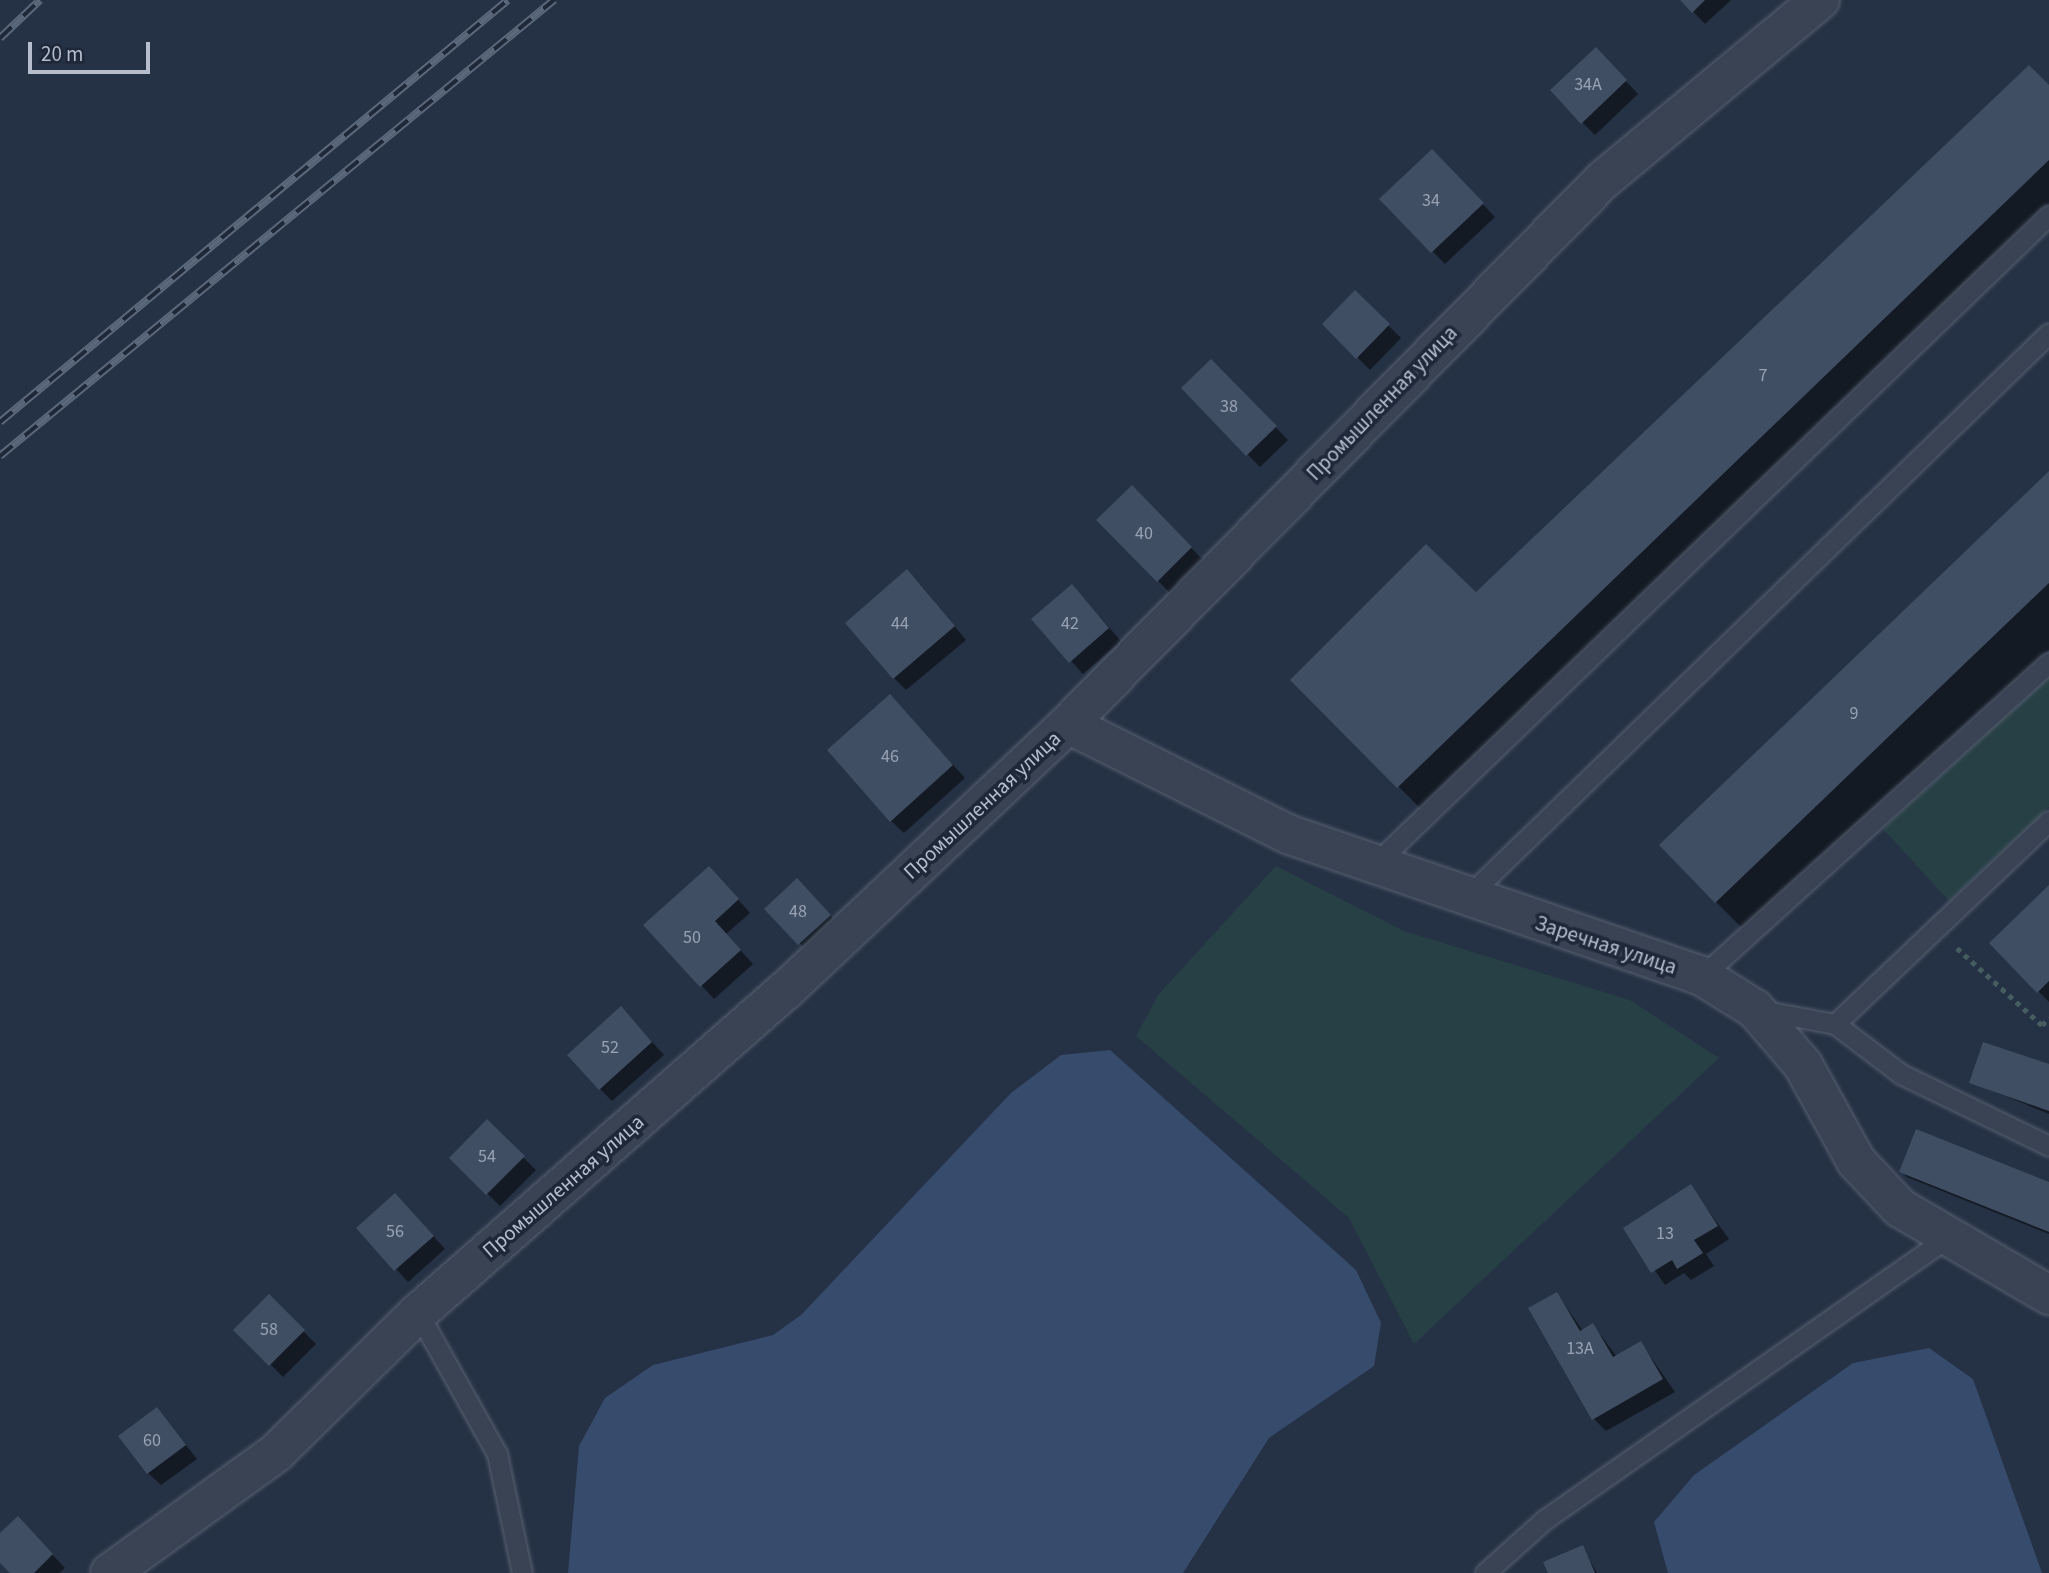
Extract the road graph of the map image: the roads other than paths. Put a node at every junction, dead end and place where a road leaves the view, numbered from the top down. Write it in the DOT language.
graph roads {
  1 [pos="1820,0"];
  2 [pos="2049,215"];
  3 [pos="2049,333"];
  4 [pos="2049,663"];
  5 [pos="1068,724"];
  6 [pos="2049,821"];
  7 [pos="1374,865"];
  8 [pos="1464,900"];
  9 [pos="1702,976"];
  10 [pos="1755,1009"];
  11 [pos="1835,1024"];
  12 [pos="2049,1146"];
  13 [pos="1948,1237"];
  14 [pos="2049,1296"];
  15 [pos="418,1313"];
  16 [pos="110,1573"];
  17 [pos="522,1573"];
  18 [pos="1485,1573"];
  1 -- 5 [label="street, Промышленная улица"];
  2 -- 7 [label="lane"];
  3 -- 8 [label="lane"];
  4 -- 9 [label="lane"];
  5 -- 7 [label="street, Заречная улица"];
  5 -- 15 [label="street, Промышленная улица"];
  6 -- 11 [label="lane"];
  7 -- 8 [label="street, Заречная улица"];
  8 -- 9 [label="street, Заречная улица"];
  9 -- 10 [label="street, Заречная улица"];
  10 -- 11 [label="lane"];
  10 -- 13 [label="street, Заречная улица"];
  11 -- 12 [label="lane"];
  13 -- 14 [label="street, Заречная улица"];
  13 -- 18 [label="lane"];
  15 -- 16 [label="street, Промышленная улица"];
  15 -- 17 [label="lane"];
}
